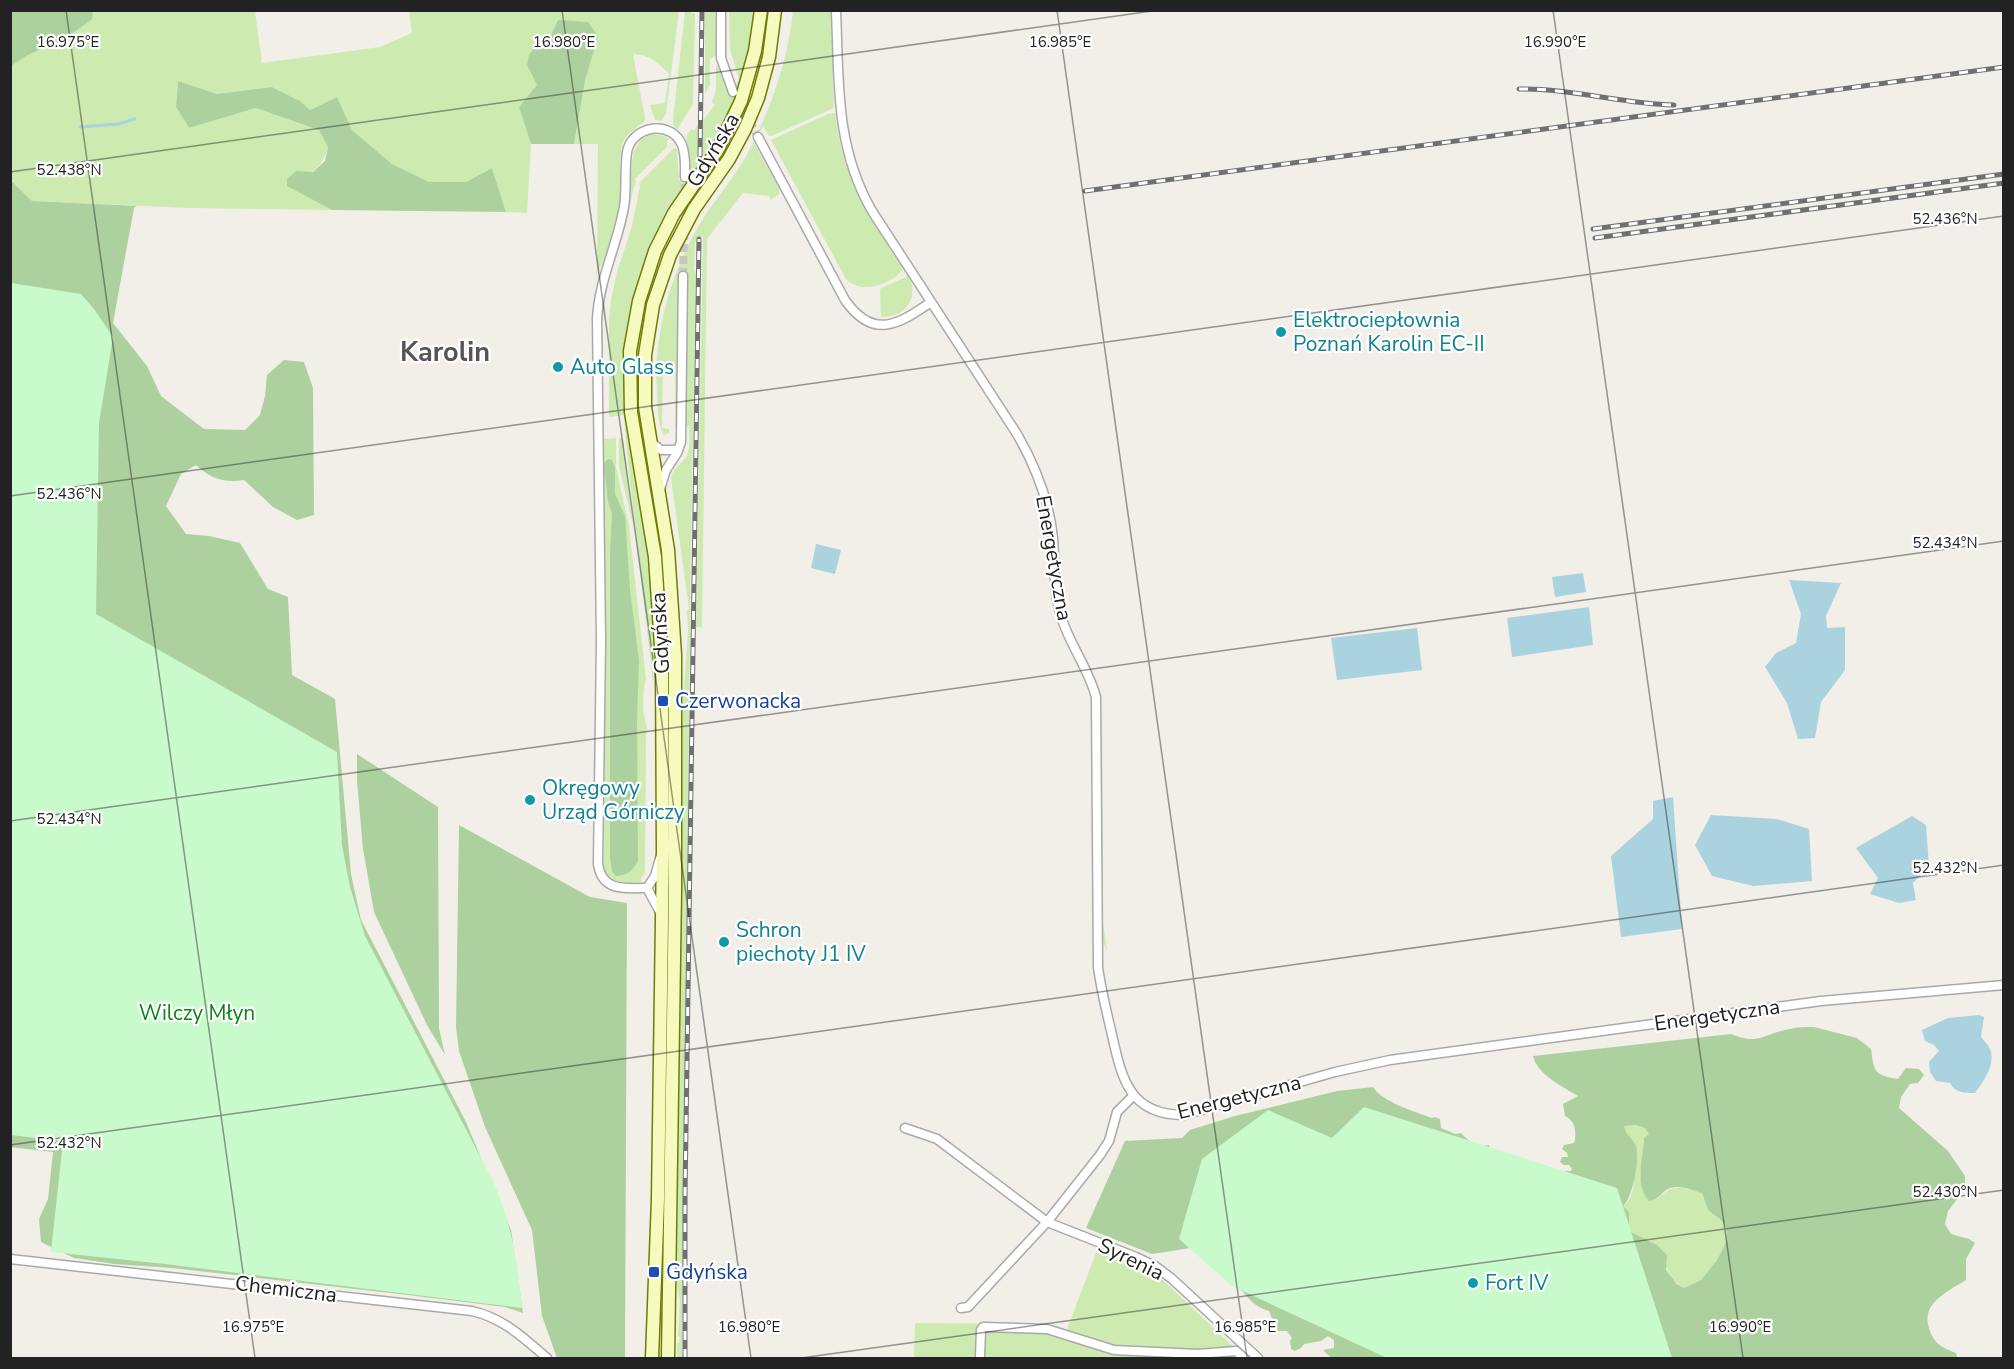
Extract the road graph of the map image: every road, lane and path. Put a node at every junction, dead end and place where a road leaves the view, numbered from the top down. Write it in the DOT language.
graph roads {
  1 [pos="721,10"];
  2 [pos="761,10"];
  3 [pos="775,10"];
  4 [pos="836,10"];
  5 [pos="733,92"];
  6 [pos="758,137"];
  7 [pos="685,177"];
  8 [pos="683,276"];
  9 [pos="931,302"];
  10 [pos="650,438"];
  11 [pos="678,450"];
  12 [pos="659,490"];
  13 [pos="663,849"];
  14 [pos="647,888"];
  15 [pos="662,918"];
  16 [pos="2004,985"];
  17 [pos="1133,1096"];
  18 [pos="905,1128"];
  19 [pos="1047,1222"];
  20 [pos="10,1259"];
  21 [pos="961,1308"];
  22 [pos="1241,1342"];
  23 [pos="1102,1347"];
  24 [pos="1236,1351"];
  25 [pos="1197,1356"];
  26 [pos="547,1359"];
  27 [pos="652,1359"];
  28 [pos="668,1359"];
  29 [pos="980,1359"];
  30 [pos="1102,1359"];
  31 [pos="1244,1359"];
  32 [pos="1258,1359"];
  1 -- 5 [label="street"];
  2 -- 13 [label="main road, Gdyńska"];
  3 -- 10 [label="main road, Gdyńska"];
  4 -- 9 [label="street, Energetyczna"];
  6 -- 9 [label="street"];
  7 -- 14 [label="street"];
  8 -- 11 [label="street"];
  9 -- 17 [label="street, Energetyczna"];
  10 -- 11 [label="street"];
  10 -- 12 [label="main road, Gdyńska"];
  11 -- 12 [label="street"];
  12 -- 28 [label="main road, Gdyńska"];
  13 -- 14 [label="street"];
  13 -- 15 [label="main road, Gdyńska"];
  14 -- 15 [label="street"];
  15 -- 27 [label="main road, Gdyńska"];
  16 -- 17 [label="street, Energetyczna"];
  17 -- 19 [label="street"];
  18 -- 19 [label="street, Syrenia"];
  19 -- 21 [label="street"];
  19 -- 22 [label="street, Syrenia"];
  20 -- 26 [label="street, Chemiczna"];
  22 -- 24 [label="street"];
  22 -- 32 [label="street, Syrenia"];
  23 -- 25 [label="street"];
  23 -- 29 [label="street"];
  23 -- 30 [label="street"];
  24 -- 25 [label="street"];
  24 -- 31 [label="street"];
}
